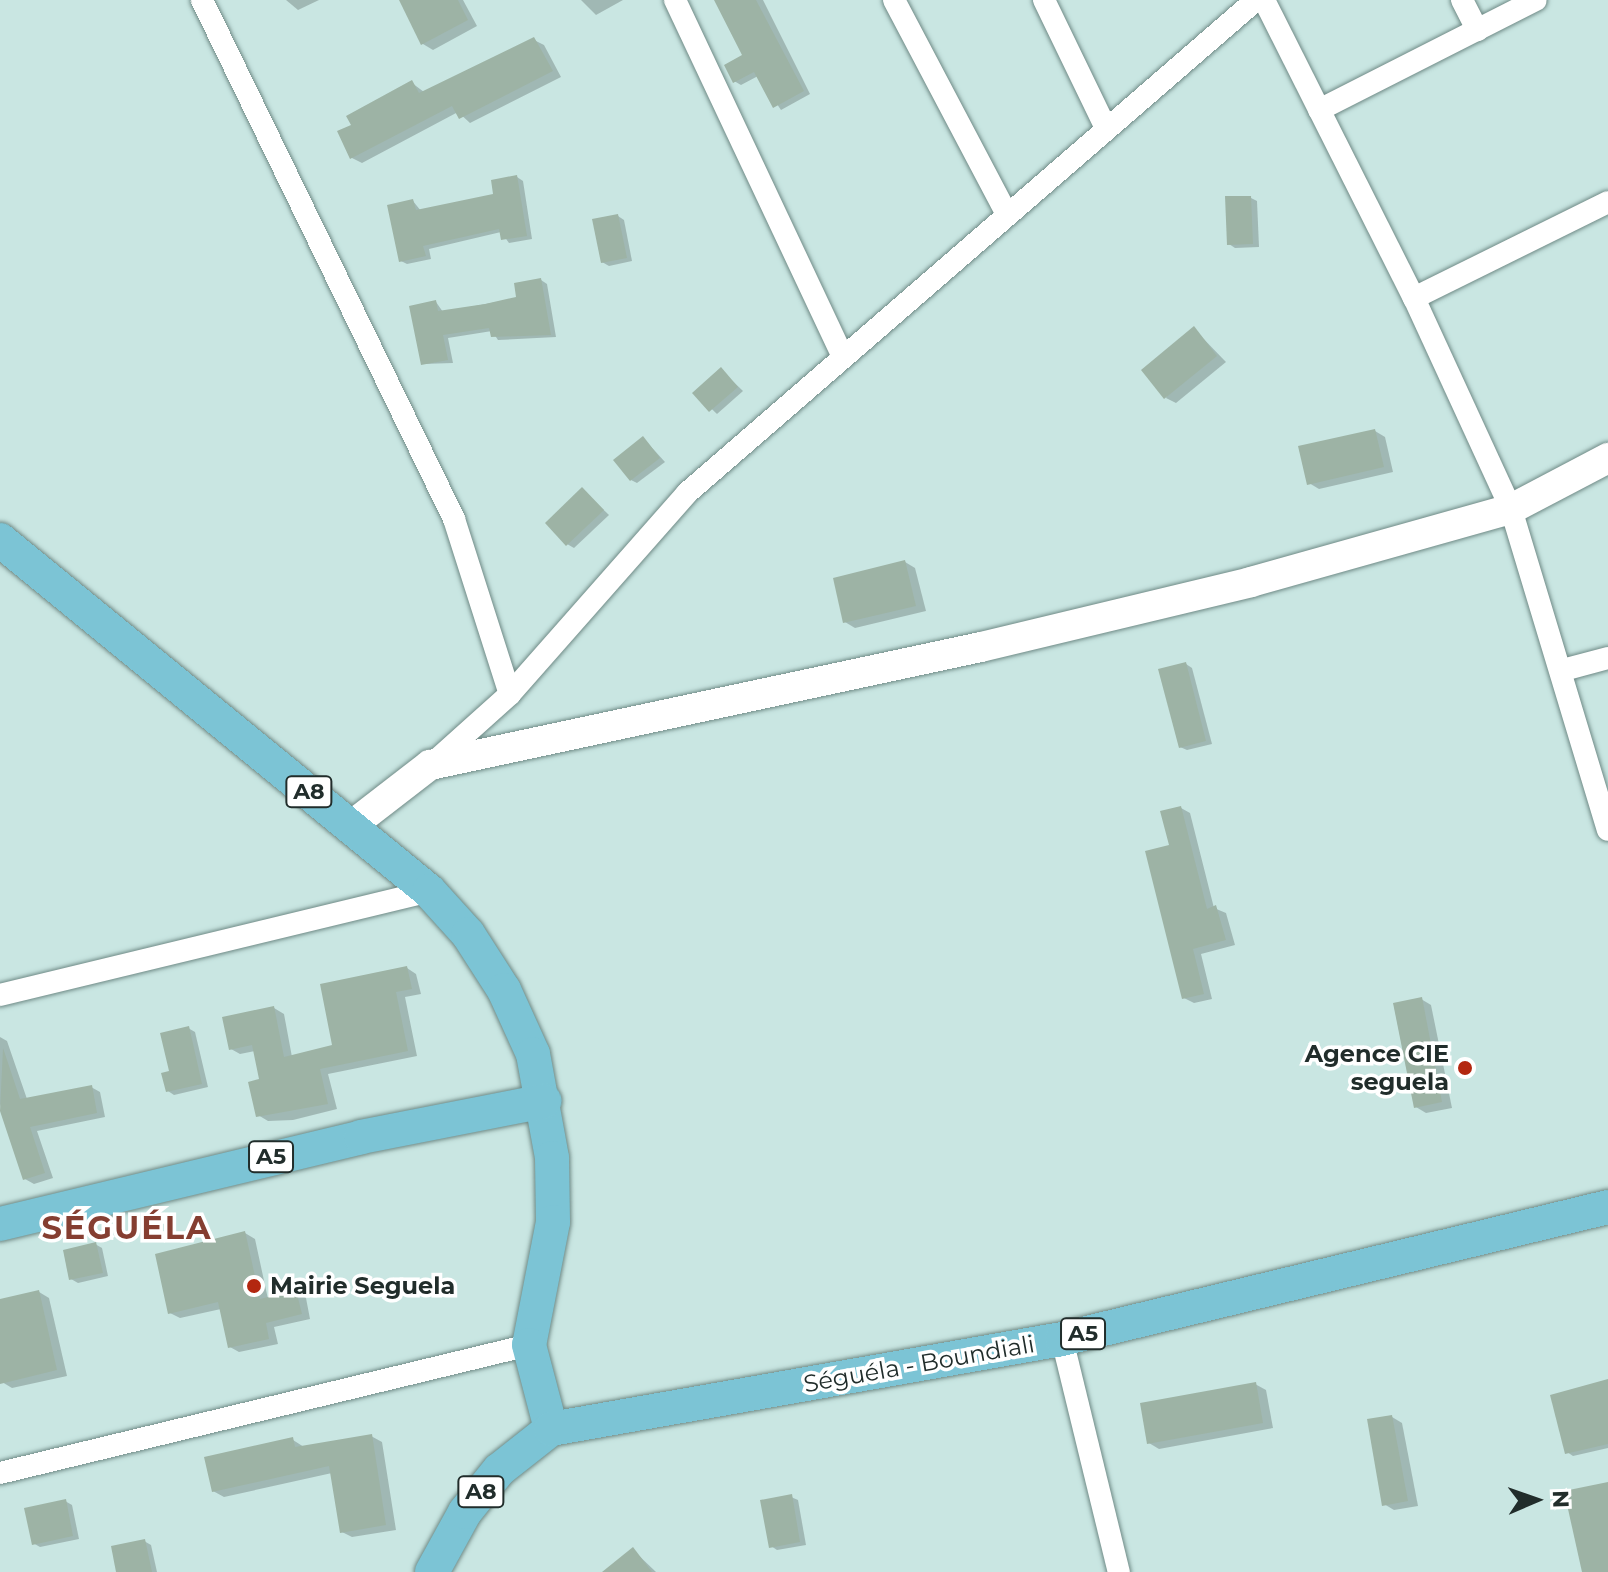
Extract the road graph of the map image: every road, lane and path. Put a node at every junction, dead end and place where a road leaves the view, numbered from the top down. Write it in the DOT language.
graph roads {
  1 [pos="202,0"];
  2 [pos="675,0"];
  3 [pos="894,0"];
  4 [pos="1044,0"];
  5 [pos="1256,0"];
  6 [pos="1264,0"];
  7 [pos="1462,0"];
  8 [pos="1536,0"];
  9 [pos="1477,30"];
  10 [pos="1319,110"];
  11 [pos="1105,126"];
  12 [pos="1608,202"];
  13 [pos="1006,212"];
  14 [pos="1414,298"];
  15 [pos="842,355"];
  16 [pos="1608,458"];
  17 [pos="1511,509"];
  18 [pos="0,540"];
  19 [pos="1608,658"];
  20 [pos="1563,670"];
  21 [pos="510,694"];
  22 [pos="430,765"];
  23 [pos="351,826"];
  24 [pos="1608,830"];
  25 [pos="429,891"];
  26 [pos="0,995"];
  27 [pos="545,1101"];
  28 [pos="1608,1207"];
  29 [pos="0,1224"];
  30 [pos="1062,1339"];
  31 [pos="529,1345"];
  32 [pos="551,1429"];
  33 [pos="0,1473"];
  34 [pos="432,1572"];
  35 [pos="1119,1572"];
  1 -- 21 [label="street"];
  2 -- 15 [label="street"];
  3 -- 13 [label="street"];
  4 -- 11 [label="street"];
  5 -- 11 [label="street"];
  6 -- 10 [label="street"];
  7 -- 9 [label="street"];
  8 -- 9 [label="street"];
  9 -- 10 [label="street"];
  10 -- 14 [label="street"];
  11 -- 13 [label="street"];
  12 -- 14 [label="street"];
  13 -- 15 [label="street"];
  14 -- 17 [label="street"];
  15 -- 21 [label="street"];
  16 -- 17 [label="main road"];
  17 -- 20 [label="street"];
  17 -- 22 [label="main road"];
  18 -- 23 [label="main road, A8"];
  19 -- 20 [label="street"];
  20 -- 24 [label="street"];
  21 -- 22 [label="street"];
  22 -- 23 [label="main road"];
  23 -- 25 [label="main road, A8"];
  25 -- 26 [label="street"];
  25 -- 27 [label="main road, A8"];
  27 -- 29 [label="main road, A5"];
  27 -- 31 [label="main road"];
  28 -- 30 [label="main road, Séguéla - Boundiali / A5"];
  30 -- 32 [label="main road, Séguéla - Boundiali / A5"];
  30 -- 35 [label="street"];
  31 -- 32 [label="main road"];
  31 -- 33 [label="street"];
  32 -- 34 [label="main road, A8"];
}
